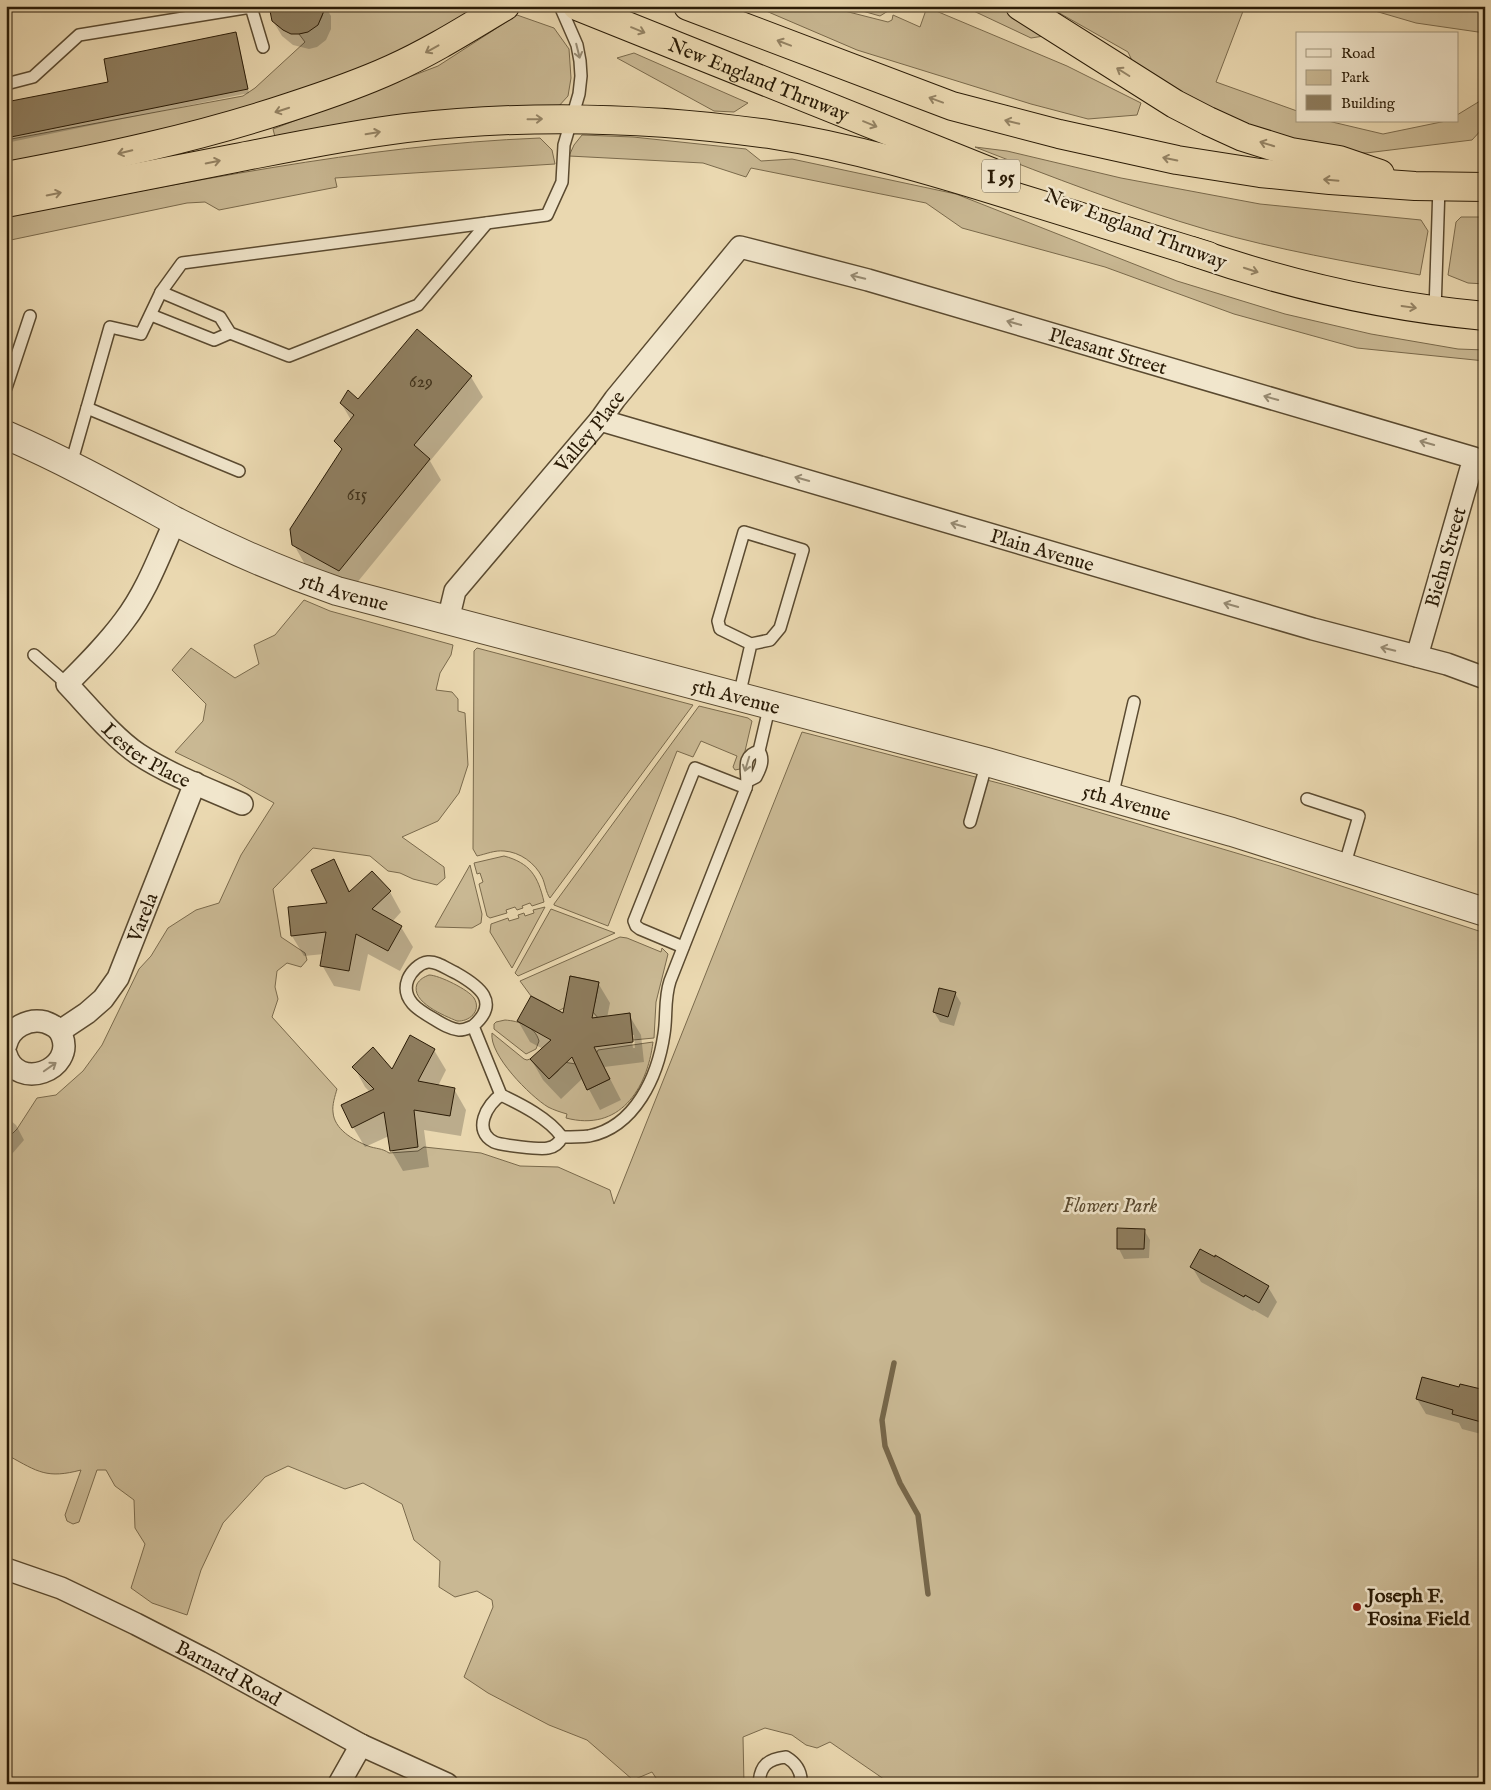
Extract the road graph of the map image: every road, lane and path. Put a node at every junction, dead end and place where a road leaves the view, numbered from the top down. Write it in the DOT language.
graph roads {
  1 [pos="505,6"];
  2 [pos="560,6"];
  3 [pos="577,6"];
  4 [pos="688,6"];
  5 [pos="1020,6"];
  6 [pos="263,47"];
  7 [pos="6,84"];
  8 [pos="572,118"];
  9 [pos="6,176"];
  10 [pos="1427,186"];
  11 [pos="1485,187"];
  12 [pos="6,203"];
  13 [pos="487,223"];
  14 [pos="740,247"];
  15 [pos="1208,256"];
  16 [pos="161,292"];
  17 [pos="1435,310"];
  18 [pos="151,315"];
  19 [pos="30,316"];
  20 [pos="1485,316"];
  21 [pos="230,333"];
  22 [pos="6,388"];
  23 [pos="87,408"];
  24 [pos="600,420"];
  25 [pos="6,435"];
  26 [pos="1474,458"];
  27 [pos="71,464"];
  28 [pos="239,471"];
  29 [pos="175,521"];
  30 [pos="448,620"];
  31 [pos="751,644"];
  32 [pos="34,656"];
  33 [pos="1417,656"];
  34 [pos="1485,678"];
  35 [pos="67,684"];
  36 [pos="739,696"];
  37 [pos="1134,702"];
  38 [pos="770,704"];
  39 [pos="987,762"];
  40 [pos="195,783"];
  41 [pos="747,784"];
  42 [pos="1112,797"];
  43 [pos="1307,799"];
  44 [pos="242,804"];
  45 [pos="970,822"];
  46 [pos="1344,867"];
  47 [pos="1485,912"];
  48 [pos="683,947"];
  49 [pos="473,1026"];
  50 [pos="60,1031"];
  51 [pos="6,1045"];
  52 [pos="6,1054"];
  53 [pos="501,1095"];
  54 [pos="562,1137"];
  55 [pos="6,1569"];
  56 [pos="361,1745"];
  57 [pos="339,1784"];
  58 [pos="447,1784"];
  59 [pos="759,1784"];
  60 [pos="801,1784"];
  1 -- 9 [label="highway, one-way"];
  2 -- 8 [label="lane, one-way"];
  3 -- 15 [label="highway, New England Thruway / I 95, one-way"];
  10 -- 4 [label="highway, New England Thruway, one-way"];
  10 -- 5 [label="highway, one-way"];
  6 -- 7 [label="lane"];
  12 -- 8 [label="highway, one-way"];
  8 -- 13 [label="lane"];
  8 -- 15 [label="highway"];
  10 -- 11 [label="highway, New England Thruway"];
  10 -- 17 [label="lane"];
  13 -- 16 [label="lane"];
  13 -- 21 [label="lane"];
  14 -- 24 [label="street, Valley Place"];
  26 -- 14 [label="street, Pleasant Street, one-way"];
  15 -- 17 [label="highway, New England Thruway / I 95, one-way"];
  16 -- 18 [label="lane"];
  16 -- 21 [label="lane"];
  17 -- 20 [label="highway, New England Thruway / I 95"];
  18 -- 21 [label="lane"];
  18 -- 23 [label="lane"];
  19 -- 22 [label="lane"];
  23 -- 27 [label="lane"];
  23 -- 28 [label="lane"];
  24 -- 30 [label="street, Valley Place"];
  33 -- 24 [label="street, Plain Avenue, one-way"];
  25 -- 27 [label="street, 5th Avenue"];
  26 -- 33 [label="street, Biehn Street"];
  27 -- 29 [label="street, 5th Avenue"];
  29 -- 30 [label="street, 5th Avenue"];
  29 -- 35 [label="street"];
  30 -- 36 [label="street, 5th Avenue"];
  31 -- 31 [label="lane"];
  31 -- 36 [label="lane"];
  32 -- 35 [label="lane, Lester Place"];
  33 -- 34 [label="street, Plain Avenue"];
  35 -- 40 [label="street, Lester Place"];
  36 -- 38 [label="street, 5th Avenue"];
  37 -- 42 [label="lane"];
  38 -- 39 [label="street, 5th Avenue"];
  38 -- 41 [label="lane"];
  39 -- 42 [label="street, 5th Avenue"];
  39 -- 45 [label="lane"];
  40 -- 44 [label="street, Lester Place"];
  40 -- 50 [label="street, Varela"];
  41 -- 48 [label="lane"];
  41 -- 48 [label="lane"];
  42 -- 46 [label="street, 5th Avenue"];
  43 -- 46 [label="lane"];
  46 -- 47 [label="street, 5th Avenue"];
  48 -- 54 [label="lane"];
  49 -- 49 [label="lane"];
  49 -- 53 [label="lane"];
  50 -- 51 [label="street"];
  52 -- 50 [label="street, one-way"];
  53 -- 54 [label="lane"];
  53 -- 54 [label="lane"];
  55 -- 56 [label="street, Barnard Road"];
  56 -- 57 [label="street"];
  56 -- 58 [label="street, Barnard Road"];
  59 -- 60 [label="lane"];
}
